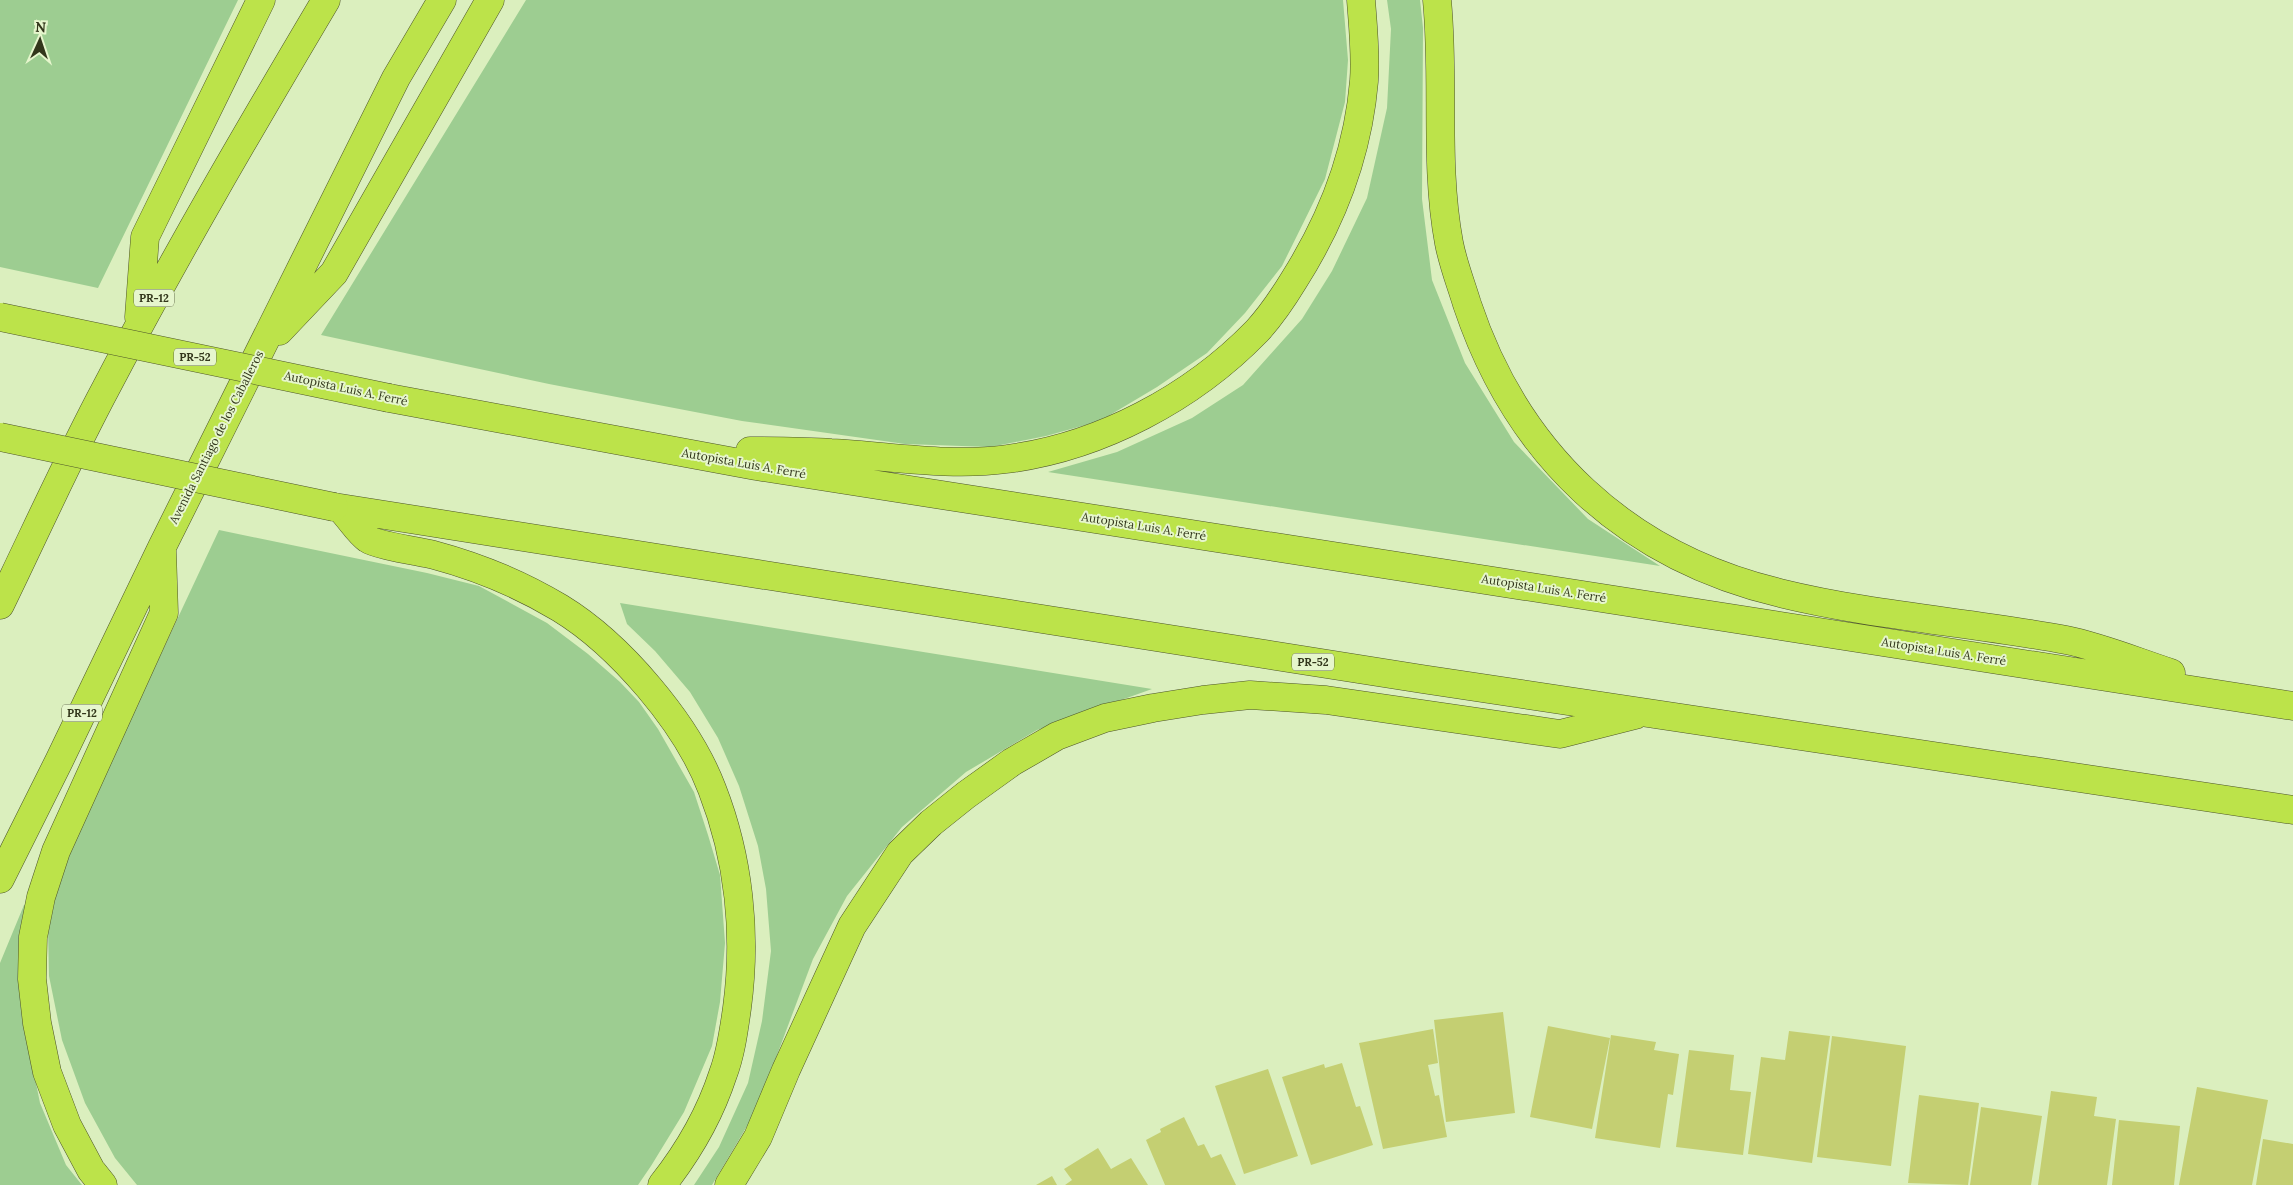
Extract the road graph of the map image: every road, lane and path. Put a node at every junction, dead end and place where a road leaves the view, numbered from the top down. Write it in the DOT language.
graph roads {
  1 [pos="261,0"];
  2 [pos="326,0"];
  3 [pos="442,0"];
  4 [pos="490,0"];
  5 [pos="1361,0"];
  6 [pos="1437,0"];
  7 [pos="0,317"];
  8 [pos="138,328"];
  9 [pos="259,352"];
  10 [pos="0,437"];
  11 [pos="659,448"];
  12 [pos="338,508"];
  13 [pos="162,547"];
  14 [pos="0,605"];
  15 [pos="2253,700"];
  16 [pos="2293,706"];
  17 [pos="1648,712"];
  18 [pos="2293,810"];
  19 [pos="0,879"];
  20 [pos="103,1185"];
  21 [pos="662,1185"];
  22 [pos="729,1185"];
  1 -- 8 [label="highway"];
  2 -- 8 [label="highway, PR-12"];
  3 -- 9 [label="highway, Avenida Santiago de los Caballeros / PR-12"];
  4 -- 9 [label="highway"];
  5 -- 11 [label="highway"];
  6 -- 15 [label="highway"];
  7 -- 11 [label="highway, Autopista Luis A. Ferré / PR-52, bridge"];
  8 -- 14 [label="highway, PR-12"];
  9 -- 13 [label="highway, Avenida Santiago de los Caballeros / PR-12"];
  10 -- 12 [label="highway, PR-52, bridge"];
  11 -- 15 [label="highway, Autopista Luis A. Ferré / PR-52"];
  12 -- 17 [label="highway, PR-52"];
  12 -- 21 [label="highway"];
  13 -- 19 [label="highway, Avenida Santiago de los Caballeros / PR-12"];
  13 -- 20 [label="highway"];
  15 -- 16 [label="highway, Autopista Luis A. Ferré / PR-52"];
  17 -- 18 [label="highway, PR-52"];
  17 -- 22 [label="highway"];
}
